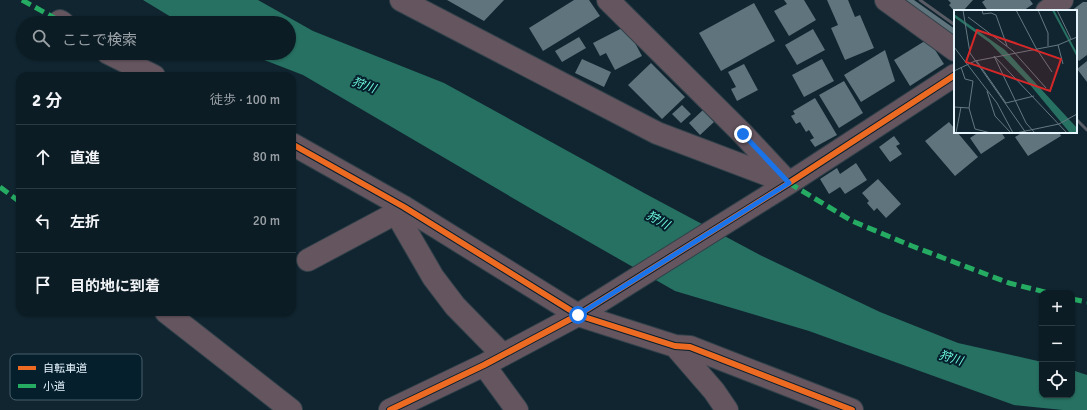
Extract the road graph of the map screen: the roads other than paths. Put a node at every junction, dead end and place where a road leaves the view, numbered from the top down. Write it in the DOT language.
graph roads {
  1 [pos="401,0"];
  2 [pos="608,0"];
  3 [pos="886,0"];
  4 [pos="1062,0"];
  5 [pos="1048,10"];
  6 [pos="954,49"];
  7 [pos="122,60"];
  8 [pos="146,72"];
  9 [pos="954,76"];
  10 [pos="296,146"];
  11 [pos="789,183"];
  12 [pos="400,210"];
  13 [pos="308,260"];
  14 [pos="578,315"];
  15 [pos="171,316"];
  16 [pos="675,346"];
  17 [pos="493,360"];
  18 [pos="292,410"];
  19 [pos="390,410"];
  20 [pos="517,410"];
  21 [pos="727,410"];
  22 [pos="852,410"];
  1 -- 11 [label="street"];
  2 -- 11 [label="street"];
  3 -- 6 [label="street"];
  4 -- 5 [label="street"];
  7 -- 8 [label="street"];
  9 -- 11 [label="street"];
  10 -- 12 [label="street"];
  11 -- 14 [label="street"];
  12 -- 13 [label="street"];
  12 -- 14 [label="street"];
  12 -- 17 [label="street"];
  14 -- 16 [label="street"];
  14 -- 17 [label="street"];
  15 -- 18 [label="street"];
  16 -- 21 [label="street"];
  16 -- 22 [label="street"];
  17 -- 19 [label="street"];
  17 -- 20 [label="street"];
}
